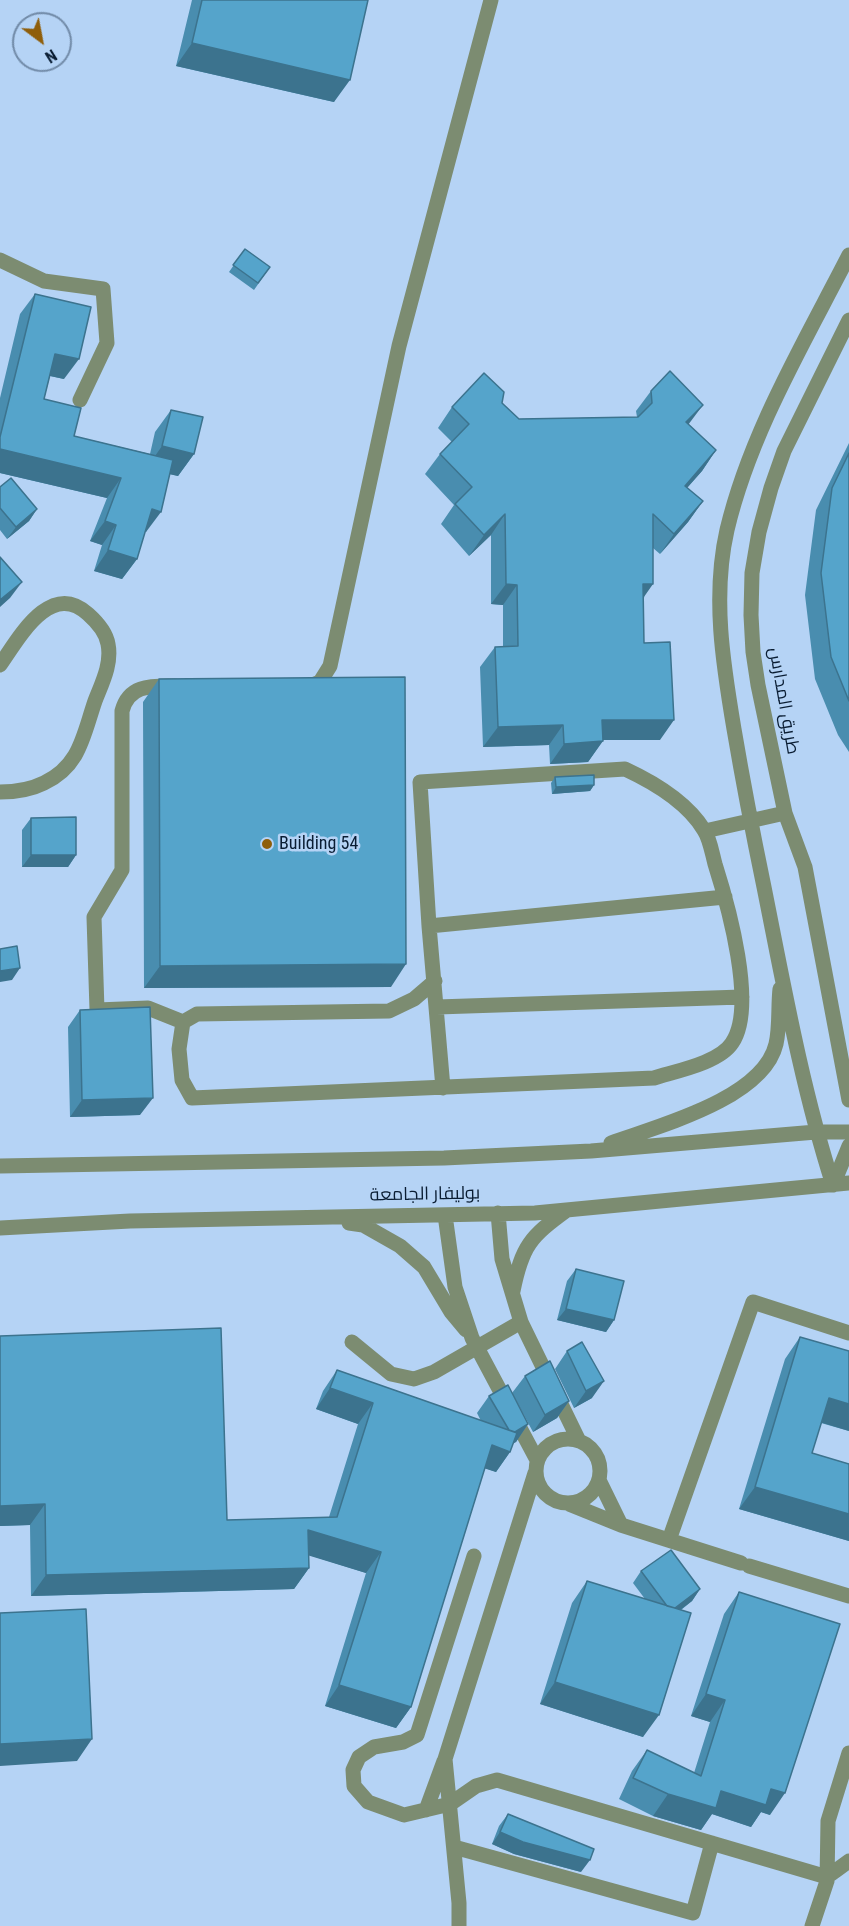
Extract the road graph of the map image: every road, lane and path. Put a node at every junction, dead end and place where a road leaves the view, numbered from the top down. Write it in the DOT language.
graph roads {
  1 [pos="490,0"];
  2 [pos="849,255"];
  3 [pos="0,260"];
  4 [pos="849,320"];
  5 [pos="80,400"];
  6 [pos="0,665"];
  7 [pos="194,686"];
  8 [pos="289,688"];
  9 [pos="0,792"];
  10 [pos="785,813"];
  11 [pos="750,821"];
  12 [pos="705,831"];
  13 [pos="725,897"];
  14 [pos="429,926"];
  15 [pos="781,971"];
  16 [pos="435,981"];
  17 [pos="742,997"];
  18 [pos="437,1007"];
  19 [pos="183,1022"];
  20 [pos="443,1088"];
  21 [pos="849,1100"];
  22 [pos="816,1132"];
  23 [pos="849,1132"];
  24 [pos="849,1146"];
  25 [pos="591,1150"];
  26 [pos="0,1166"];
  27 [pos="849,1183"];
  28 [pos="833,1185"];
  29 [pos="567,1210"];
  30 [pos="498,1213"];
  31 [pos="445,1215"];
  32 [pos="310,1217"];
  33 [pos="0,1228"];
  34 [pos="512,1294"];
  35 [pos="521,1322"];
  36 [pos="849,1333"];
  37 [pos="352,1342"];
  38 [pos="474,1342"];
  39 [pos="579,1441"];
  40 [pos="536,1466"];
  41 [pos="599,1480"];
  42 [pos="569,1504"];
  43 [pos="621,1525"];
  44 [pos="669,1540"];
  45 [pos="474,1556"];
  46 [pos="849,1596"];
  47 [pos="849,1754"];
  48 [pos="446,1759"];
  49 [pos="450,1804"];
  50 [pos="426,1810"];
  51 [pos="712,1843"];
  52 [pos="454,1847"];
  53 [pos="849,1861"];
  54 [pos="827,1877"];
  55 [pos="459,1926"];
  56 [pos="812,1926"];
  1 -- 8 [label="street"];
  2 -- 11 [label="street"];
  3 -- 5 [label="street"];
  4 -- 10 [label="street, طريق المدارس"];
  6 -- 9 [label="street"];
  7 -- 19 [label="street"];
  10 -- 11 [label="street"];
  10 -- 21 [label="street, طريق المدارس"];
  11 -- 12 [label="street"];
  11 -- 15 [label="street"];
  12 -- 13 [label="street"];
  12 -- 14 [label="street"];
  13 -- 14 [label="street"];
  13 -- 17 [label="street"];
  14 -- 16 [label="street"];
  15 -- 22 [label="street"];
  15 -- 25 [label="street"];
  16 -- 18 [label="street"];
  16 -- 19 [label="street"];
  17 -- 18 [label="street"];
  17 -- 20 [label="street"];
  18 -- 20 [label="street"];
  19 -- 20 [label="street"];
  22 -- 23 [label="street, بوليفار الجامعة"];
  22 -- 25 [label="street, بوليفار الجامعة"];
  22 -- 28 [label="street"];
  24 -- 28 [label="street"];
  25 -- 26 [label="street, بوليفار الجامعة"];
  27 -- 28 [label="street, بوليفار الجامعة"];
  28 -- 29 [label="street, بوليفار الجامعة"];
  29 -- 30 [label="street, بوليفار الجامعة"];
  29 -- 34 [label="street"];
  30 -- 31 [label="street, بوليفار الجامعة"];
  30 -- 34 [label="street"];
  31 -- 32 [label="street, بوليفار الجامعة"];
  31 -- 38 [label="street"];
  32 -- 33 [label="street, بوليفار الجامعة"];
  32 -- 38 [label="street"];
  34 -- 35 [label="street"];
  35 -- 38 [label="street"];
  35 -- 39 [label="street"];
  36 -- 44 [label="street"];
  37 -- 38 [label="street"];
  38 -- 40 [label="street"];
  39 -- 40 [label="street"];
  39 -- 41 [label="street"];
  40 -- 42 [label="street"];
  40 -- 48 [label="street"];
  41 -- 42 [label="street"];
  41 -- 43 [label="street"];
  42 -- 43 [label="street"];
  43 -- 44 [label="street"];
  44 -- 46 [label="street"];
  45 -- 50 [label="street"];
  47 -- 54 [label="street"];
  48 -- 49 [label="street"];
  48 -- 50 [label="street"];
  49 -- 50 [label="street"];
  49 -- 51 [label="street"];
  49 -- 52 [label="street"];
  51 -- 52 [label="street"];
  51 -- 54 [label="street"];
  52 -- 55 [label="street"];
  53 -- 54 [label="street"];
  54 -- 56 [label="street"];
}
